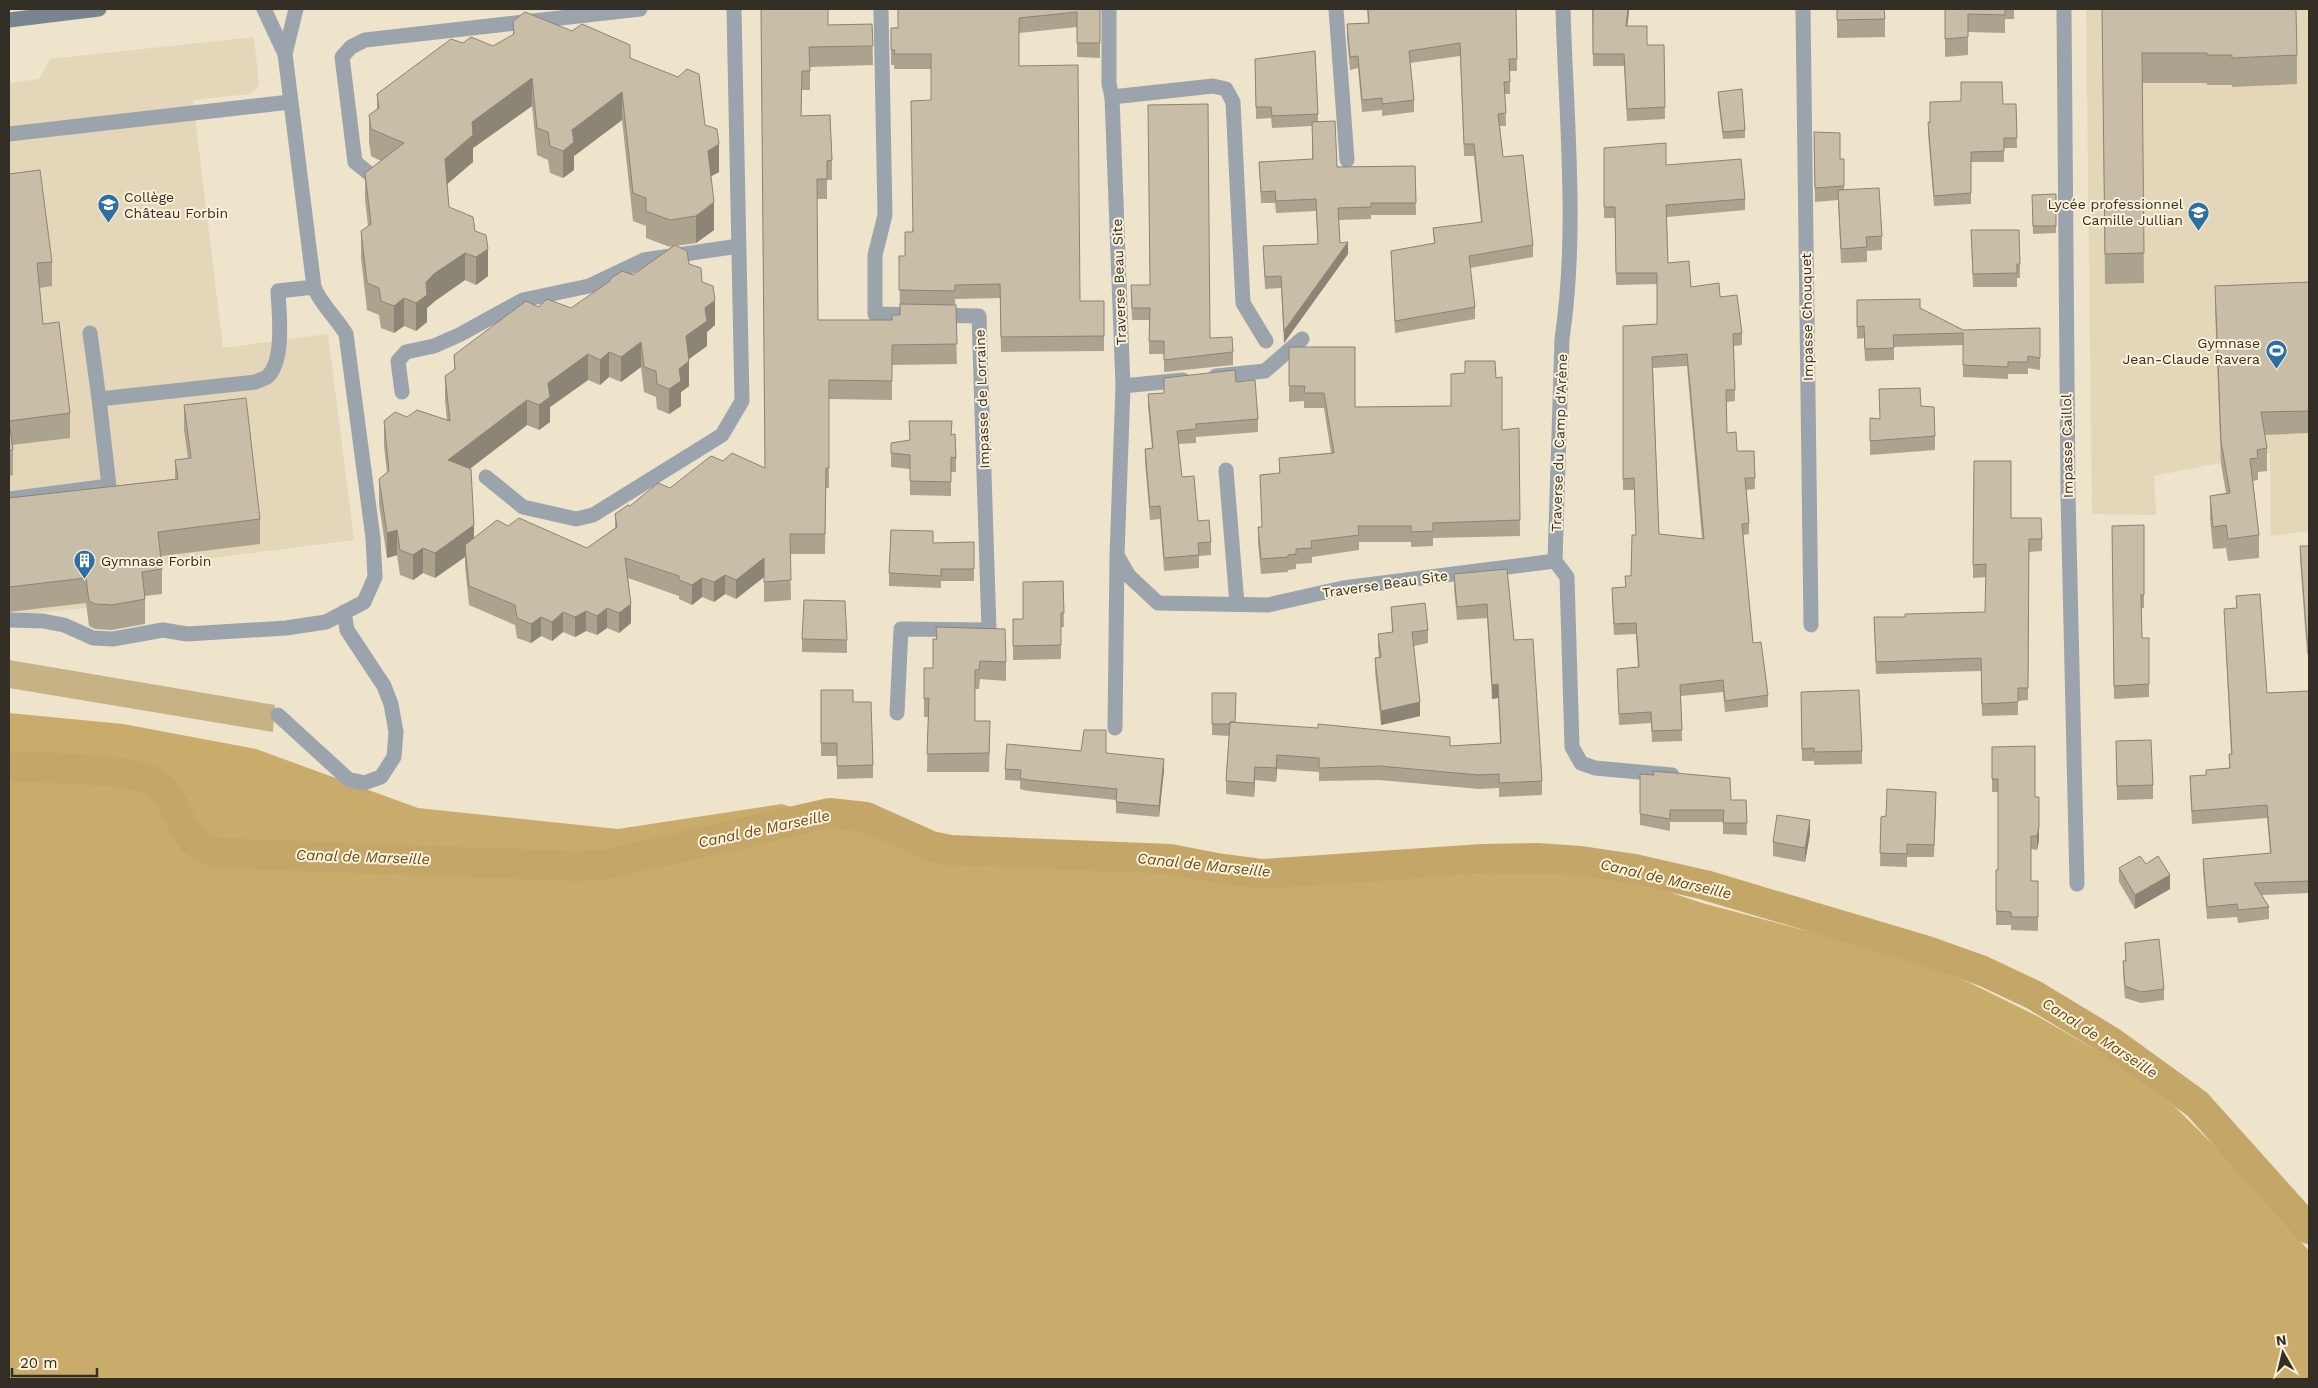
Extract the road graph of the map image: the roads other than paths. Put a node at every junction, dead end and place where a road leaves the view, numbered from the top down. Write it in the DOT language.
graph roads {
  1 [pos="99,9"];
  2 [pos="264,9"];
  3 [pos="296,9"];
  4 [pos="640,9"];
  5 [pos="734,9"];
  6 [pos="881,9"];
  7 [pos="1109,9"];
  8 [pos="1336,9"];
  9 [pos="1562,9"];
  10 [pos="1803,9"];
  11 [pos="2064,9"];
  12 [pos="9,20"];
  13 [pos="285,54"];
  14 [pos="1112,97"];
  15 [pos="290,102"];
  16 [pos="9,134"];
  17 [pos="1347,160"];
  18 [pos="377,180"];
  19 [pos="740,246"];
  20 [pos="314,287"];
  21 [pos="90,333"];
  22 [pos="1302,340"];
  23 [pos="1266,341"];
  24 [pos="1123,386"];
  25 [pos="402,392"];
  26 [pos="99,399"];
  27 [pos="1226,470"];
  28 [pos="486,477"];
  29 [pos="9,498"];
  30 [pos="1117,556"];
  31 [pos="1555,562"];
  32 [pos="1236,604"];
  33 [pos="344,612"];
  34 [pos="9,620"];
  35 [pos="1812,625"];
  36 [pos="898,713"];
  37 [pos="278,715"];
  38 [pos="1115,728"];
  39 [pos="1688,776"];
  40 [pos="2077,884"];
  1 -- 12 [label="street"];
  2 -- 13 [label="street"];
  3 -- 13 [label="street"];
  4 -- 18 [label="street"];
  5 -- 19 [label="street"];
  6 -- 36 [label="street, Impasse de Lorraine"];
  7 -- 14 [label="street, Traverse Beau Site"];
  8 -- 17 [label="street"];
  9 -- 31 [label="street, Traverse du Camp d'Arène"];
  10 -- 35 [label="street, Impasse Chouquet"];
  11 -- 40 [label="street, Impasse Caillol"];
  13 -- 15 [label="street"];
  14 -- 23 [label="street"];
  14 -- 24 [label="street, Traverse Beau Site"];
  15 -- 16 [label="street"];
  15 -- 20 [label="street"];
  19 -- 25 [label="street"];
  19 -- 28 [label="street"];
  20 -- 26 [label="street"];
  20 -- 33 [label="street"];
  21 -- 26 [label="street"];
  22 -- 24 [label="street"];
  24 -- 30 [label="street, Traverse Beau Site"];
  26 -- 29 [label="street"];
  27 -- 32 [label="street"];
  30 -- 32 [label="street, Traverse Beau Site"];
  30 -- 38 [label="street, Traverse Beau Site"];
  31 -- 32 [label="street, Traverse Beau Site"];
  31 -- 39 [label="street"];
  33 -- 34 [label="street"];
  33 -- 37 [label="street"];
}
